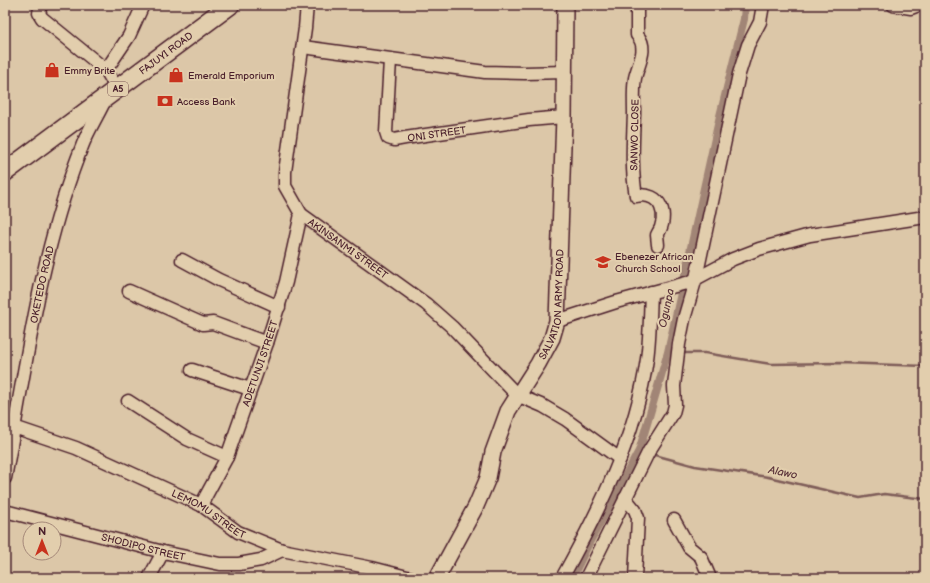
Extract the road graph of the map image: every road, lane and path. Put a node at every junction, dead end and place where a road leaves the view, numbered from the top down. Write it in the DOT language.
graph roads {
  1 [pos="41,5"];
  2 [pos="143,5"];
  3 [pos="212,5"];
  4 [pos="230,5"];
  5 [pos="307,5"];
  6 [pos="565,5"];
  7 [pos="637,5"];
  8 [pos="763,5"];
  9 [pos="893,5"];
  10 [pos="919,5"];
  11 [pos="303,47"];
  12 [pos="390,60"];
  13 [pos="565,72"];
  14 [pos="108,83"];
  15 [pos="564,117"];
  16 [pos="67,122"];
  17 [pos="84,142"];
  18 [pos="5,162"];
  19 [pos="5,172"];
  20 [pos="300,214"];
  21 [pos="925,217"];
  22 [pos="658,245"];
  23 [pos="182,260"];
  24 [pos="693,280"];
  25 [pos="128,292"];
  26 [pos="651,292"];
  27 [pos="279,306"];
  28 [pos="557,321"];
  29 [pos="267,343"];
  30 [pos="192,370"];
  31 [pos="250,389"];
  32 [pos="517,395"];
  33 [pos="128,401"];
  34 [pos="14,427"];
  35 [pos="227,457"];
  36 [pos="620,459"];
  37 [pos="5,478"];
  38 [pos="625,498"];
  39 [pos="200,505"];
  40 [pos="5,511"];
  41 [pos="674,520"];
  42 [pos="282,550"];
  43 [pos="163,552"];
  44 [pos="149,578"];
  45 [pos="411,578"];
  46 [pos="437,578"];
  47 [pos="562,578"];
  48 [pos="586,578"];
  49 [pos="635,578"];
  50 [pos="710,578"];
  1 -- 14 [label="street"];
  2 -- 14 [label="street, OKETEDO ROAD"];
  3 -- 14 [label="highway, FAJUYI ROAD / A5"];
  4 -- 14 [label="highway, FAJUYI ROAD / A5"];
  5 -- 11 [label="street, AKINSANMI STREET"];
  6 -- 13 [label="main road, SALVATION ARMY ROAD"];
  7 -- 22 [label="street, SANWO CLOSE"];
  8 -- 24 [label="street"];
  9 -- 10 [label="street"];
  11 -- 12 [label="street"];
  11 -- 20 [label="street, AKINSANMI STREET"];
  12 -- 13 [label="street"];
  12 -- 15 [label="street, ONI STREET"];
  13 -- 15 [label="main road, SALVATION ARMY ROAD"];
  14 -- 16 [label="highway, FAJUYI ROAD / A5"];
  14 -- 17 [label="street, OKETEDO ROAD"];
  15 -- 28 [label="main road, SALVATION ARMY ROAD"];
  16 -- 17 [label="street"];
  16 -- 18 [label="highway, FAJUYI ROAD / A5"];
  16 -- 19 [label="highway, FAJUYI ROAD / A5"];
  17 -- 34 [label="street, OKETEDO ROAD"];
  20 -- 27 [label="street, ADETUNJI STREET"];
  20 -- 32 [label="street, AKINSANMI STREET"];
  21 -- 24 [label="street"];
  23 -- 27 [label="street"];
  24 -- 26 [label="street"];
  24 -- 38 [label="street"];
  25 -- 29 [label="street"];
  26 -- 28 [label="street"];
  26 -- 36 [label="street"];
  27 -- 29 [label="street, ADETUNJI STREET"];
  28 -- 32 [label="main road, SALVATION ARMY ROAD"];
  29 -- 31 [label="street, ADETUNJI STREET"];
  30 -- 31 [label="street"];
  31 -- 35 [label="street, ADETUNJI STREET"];
  32 -- 36 [label="street"];
  32 -- 46 [label="main road, SALVATION ARMY ROAD"];
  33 -- 35 [label="street"];
  34 -- 37 [label="street, OKETEDO ROAD"];
  34 -- 39 [label="street, LEMOMU STREET"];
  35 -- 39 [label="street, ADETUNJI STREET"];
  36 -- 47 [label="street"];
  38 -- 48 [label="street"];
  38 -- 49 [label="street"];
  39 -- 42 [label="street, LEMOMU STREET"];
  40 -- 43 [label="street, SHODIPO STREET"];
  41 -- 50 [label="street"];
  42 -- 43 [label="street, SHODIPO STREET"];
  42 -- 45 [label="street, LEMOMU STREET"];
  43 -- 44 [label="street"];
}
